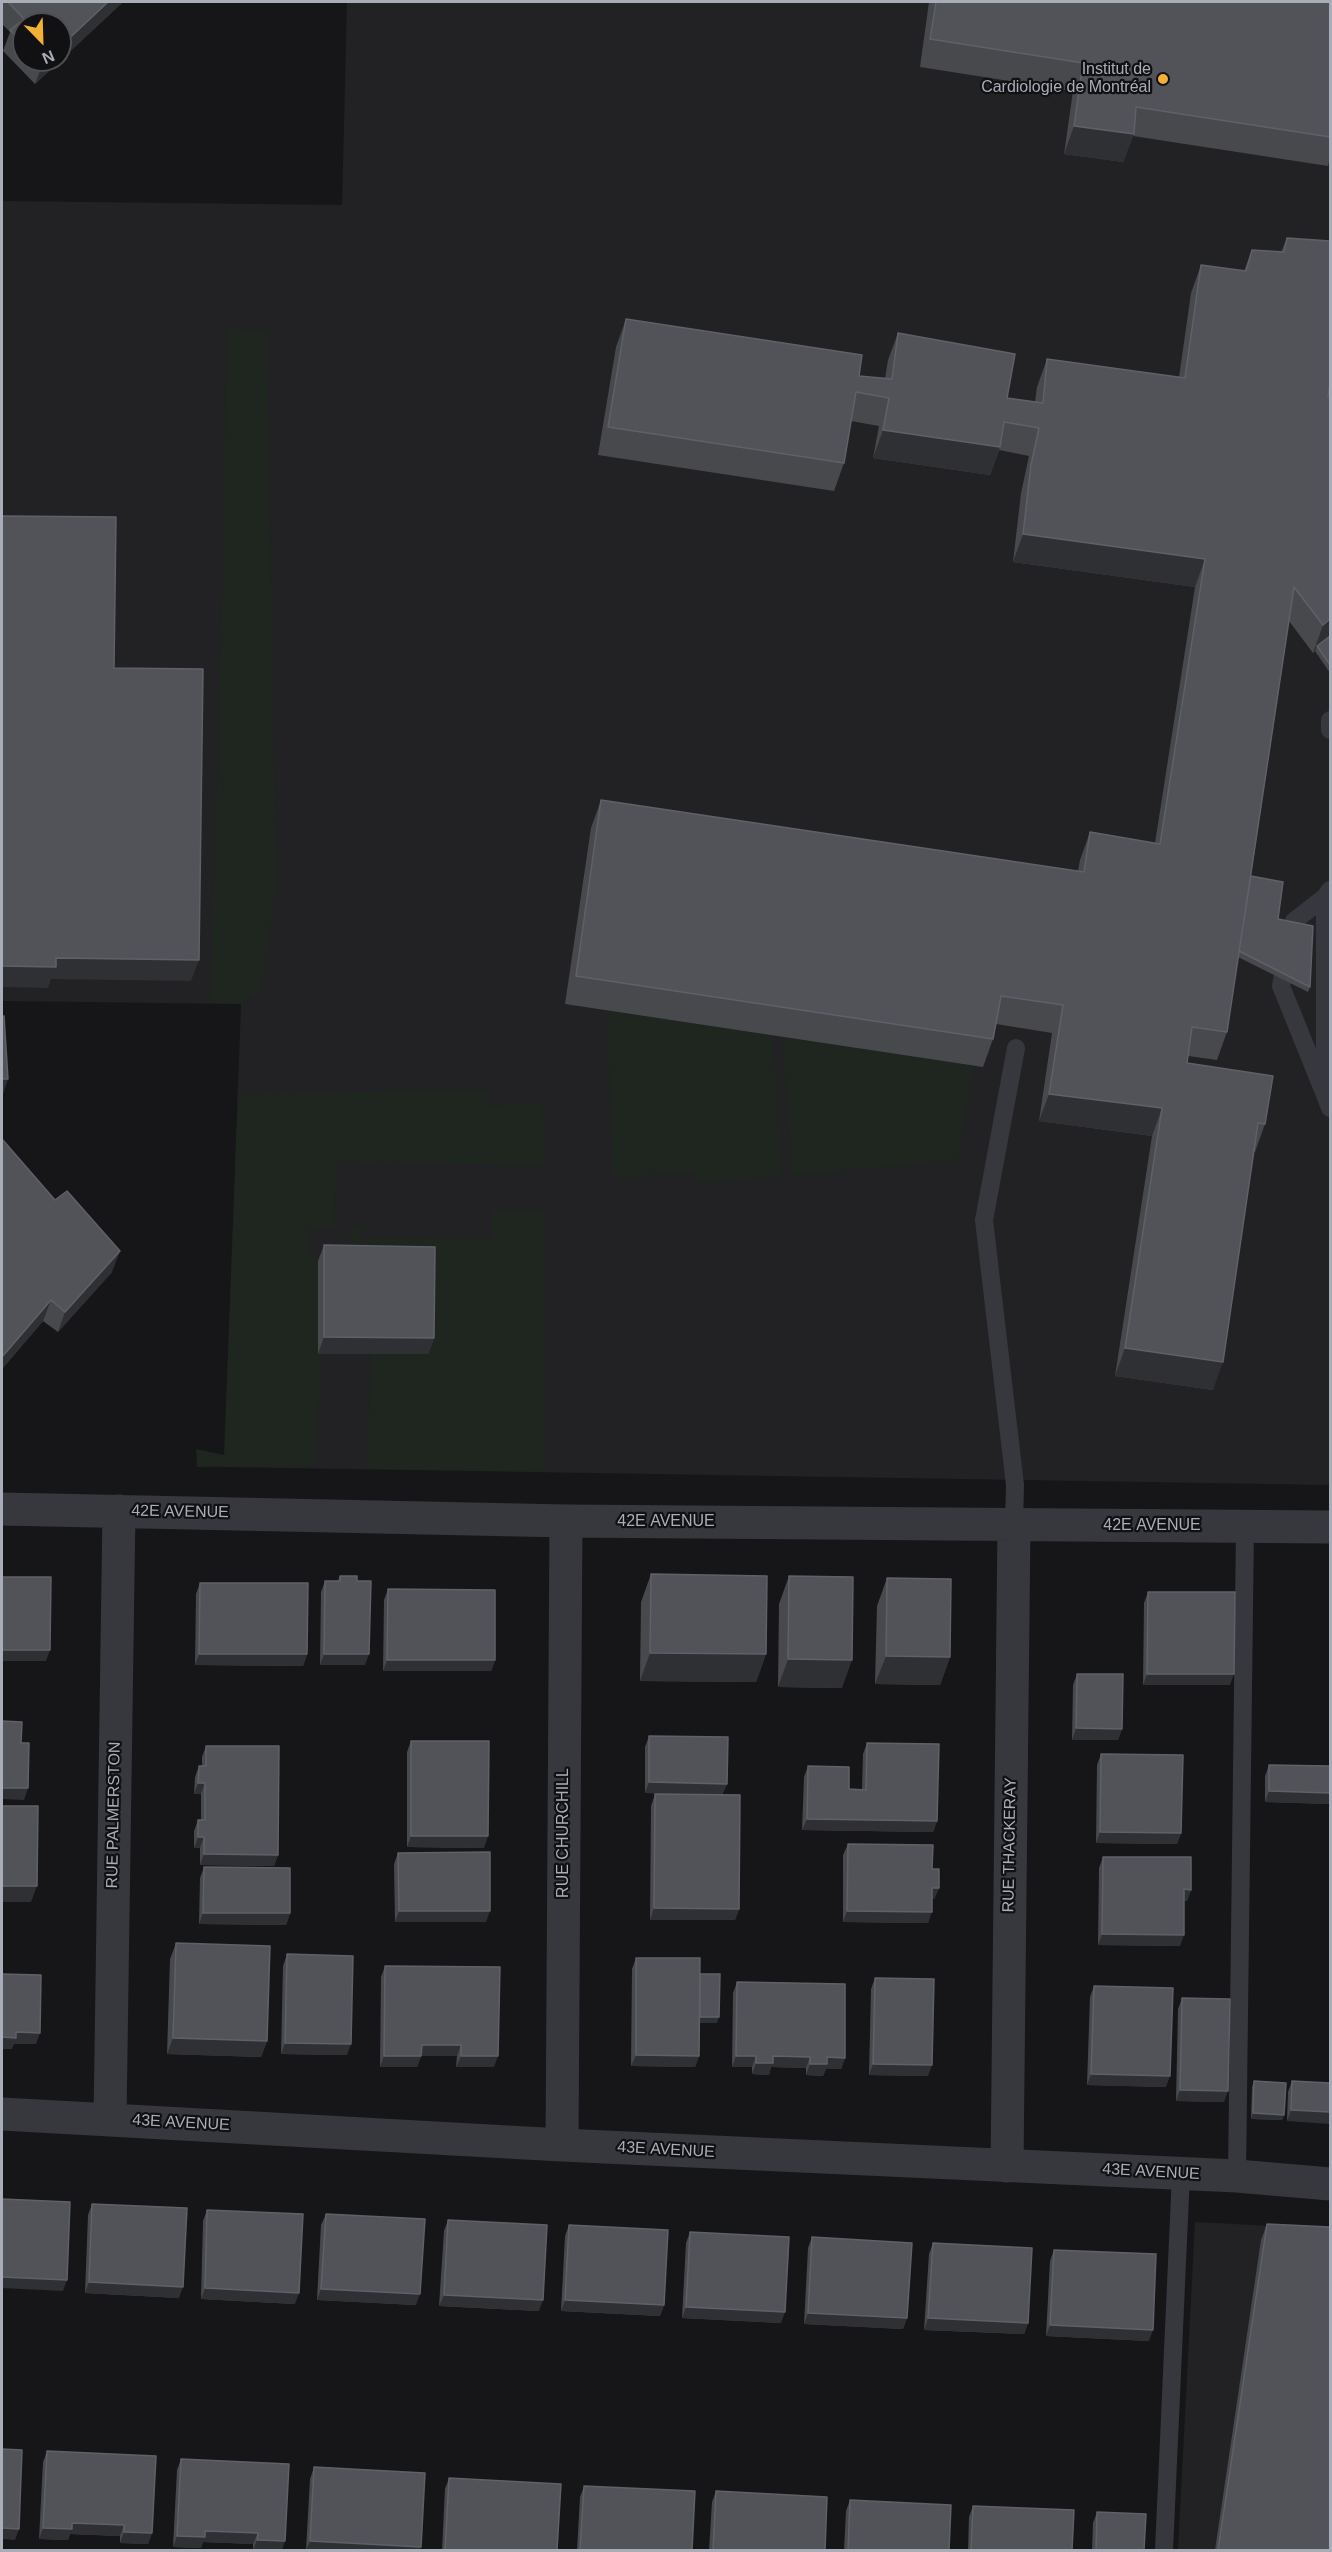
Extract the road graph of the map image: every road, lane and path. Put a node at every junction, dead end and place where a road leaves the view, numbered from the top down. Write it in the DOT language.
graph roads {
  1 [pos="1330,720"];
  2 [pos="1330,730"];
  3 [pos="1328,892"];
  4 [pos="1016,1048"];
  5 [pos="1328,1102"];
  6 [pos="2,1509"];
  7 [pos="119,1511"];
  8 [pos="566,1521"];
  9 [pos="1014,1525"];
  10 [pos="1245,1527"];
  11 [pos="1330,1527"];
  12 [pos="2,2114"];
  13 [pos="110,2118"];
  14 [pos="562,2145"];
  15 [pos="1007,2166"];
  16 [pos="1181,2174"];
  17 [pos="1237,2176"];
  18 [pos="1330,2184"];
  19 [pos="1164,2550"];
  1 -- 2 [label="lane"];
  3 -- 5 [label="lane"];
  3 -- 5 [label="lane"];
  4 -- 9 [label="lane"];
  6 -- 7 [label="street, 42E AVENUE"];
  7 -- 8 [label="street, 42E AVENUE"];
  7 -- 13 [label="street, RUE PALMERSTON"];
  8 -- 9 [label="street, 42E AVENUE"];
  8 -- 14 [label="street, RUE CHURCHILL"];
  9 -- 10 [label="street, 42E AVENUE"];
  9 -- 15 [label="street, RUE THACKERAY"];
  10 -- 11 [label="street, 42E AVENUE"];
  10 -- 17 [label="lane"];
  12 -- 13 [label="street, 43E AVENUE"];
  13 -- 14 [label="street, 43E AVENUE"];
  14 -- 15 [label="street, 43E AVENUE"];
  15 -- 16 [label="street, 43E AVENUE"];
  16 -- 17 [label="street, 43E AVENUE"];
  16 -- 19 [label="lane"];
  17 -- 18 [label="street, 43E AVENUE"];
}
